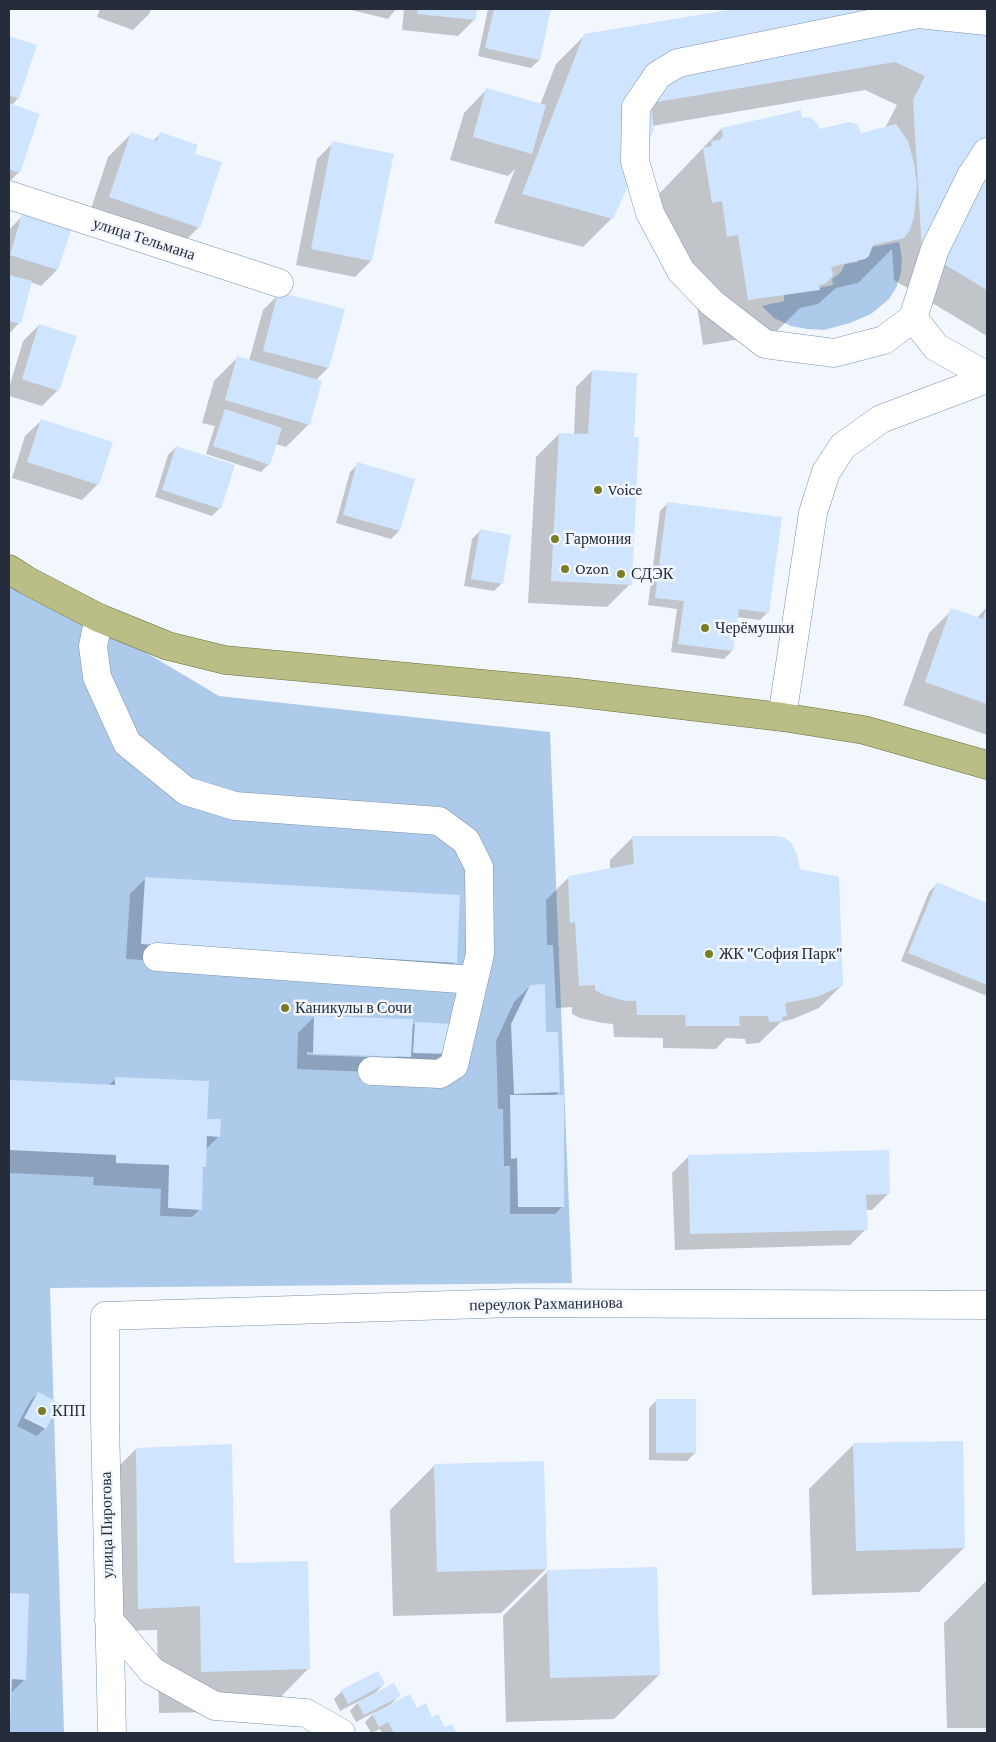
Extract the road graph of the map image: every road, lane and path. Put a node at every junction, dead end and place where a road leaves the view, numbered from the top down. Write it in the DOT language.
graph roads {
  1 [pos="987,20"];
  2 [pos="987,152"];
  3 [pos="9,195"];
  4 [pos="279,283"];
  5 [pos="913,318"];
  6 [pos="987,378"];
  7 [pos="9,569"];
  8 [pos="99,618"];
  9 [pos="782,717"];
  10 [pos="987,765"];
  11 [pos="157,957"];
  12 [pos="474,980"];
  13 [pos="372,1071"];
  14 [pos="987,1304"];
  15 [pos="105,1316"];
  16 [pos="109,1620"];
  17 [pos="112,1733"];
  18 [pos="341,1733"];
  1 -- 5 [label="street"];
  2 -- 5 [label="street"];
  3 -- 4 [label="street, улица Тельмана"];
  5 -- 6 [label="street"];
  6 -- 9 [label="street"];
  7 -- 8 [label="main road"];
  8 -- 9 [label="main road"];
  8 -- 12 [label="street"];
  9 -- 10 [label="main road"];
  11 -- 12 [label="street"];
  12 -- 13 [label="street"];
  14 -- 15 [label="street, переулок Рахманинова"];
  15 -- 16 [label="street, улица Пирогова"];
  16 -- 17 [label="street, улица Пирогова"];
  16 -- 18 [label="street"];
}
